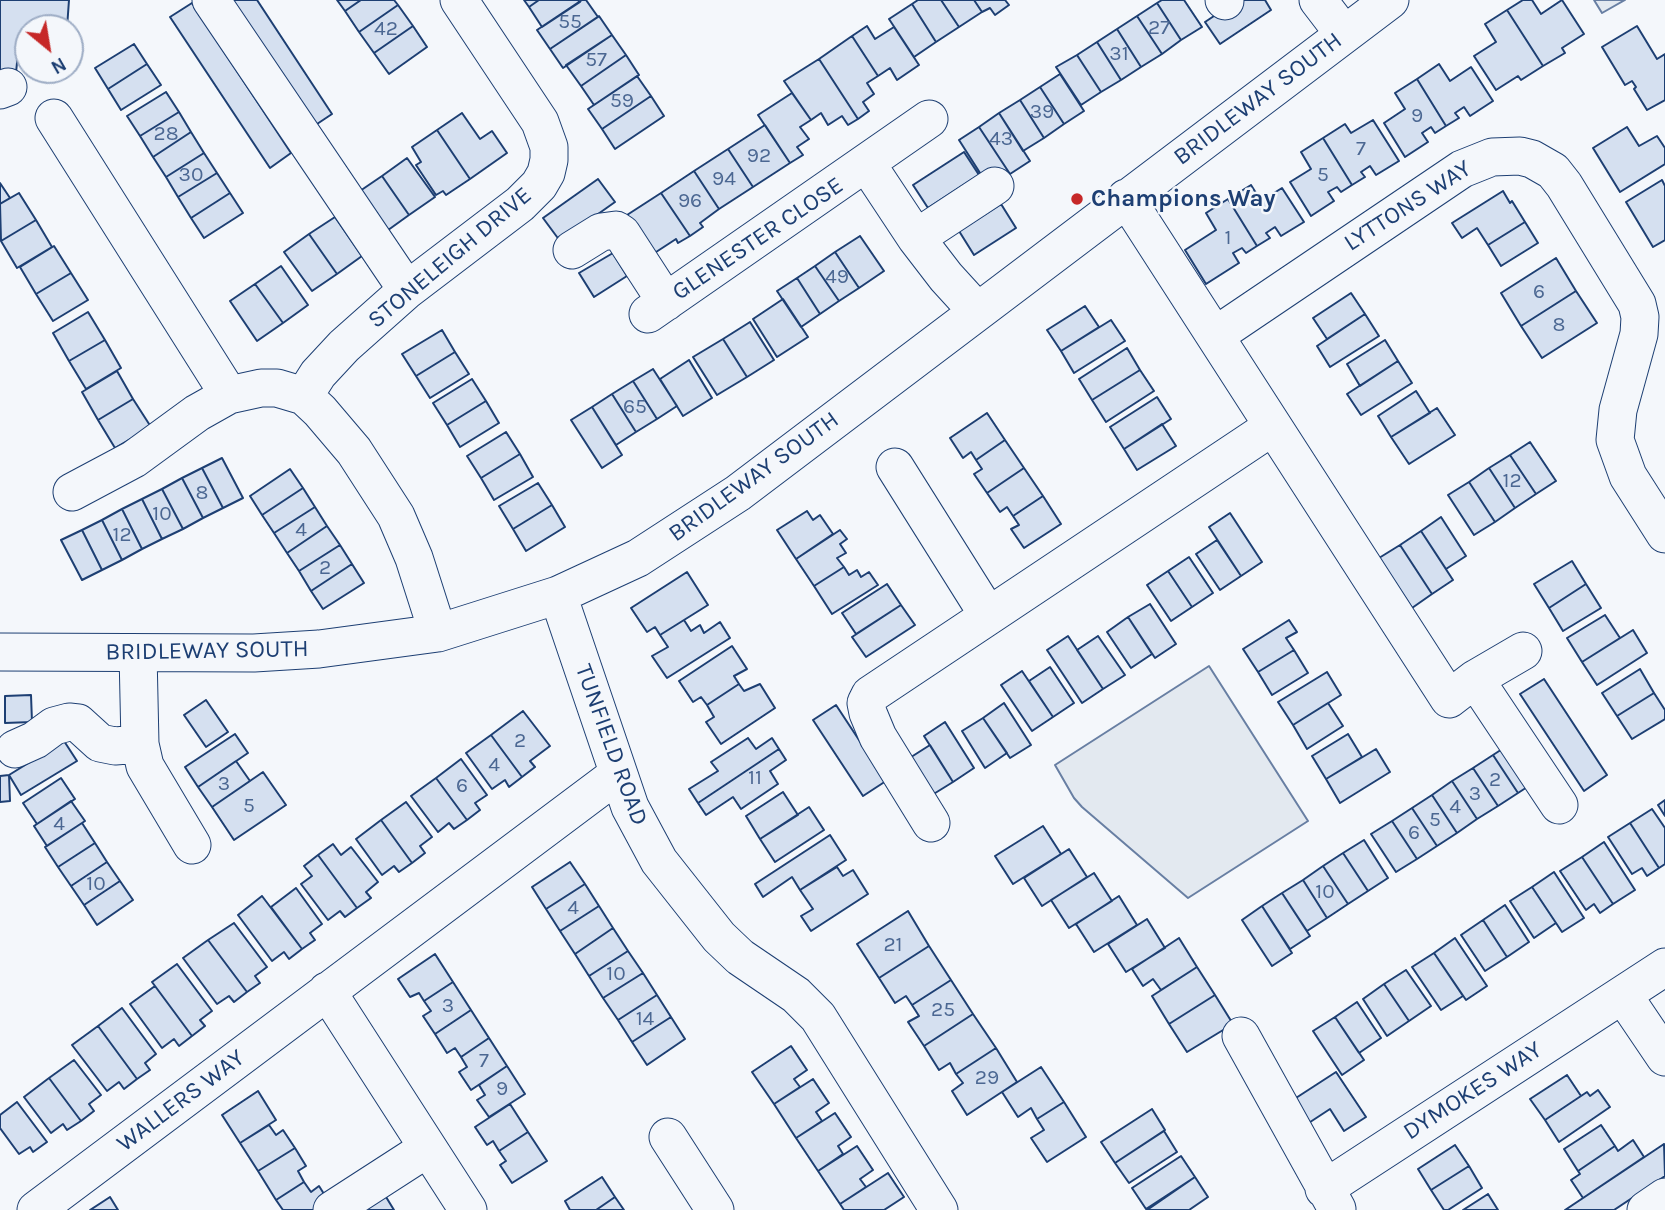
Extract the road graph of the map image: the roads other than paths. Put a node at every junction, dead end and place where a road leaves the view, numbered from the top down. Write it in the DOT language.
graph roads {
  1 [pos="211,0"];
  2 [pos="458,0"];
  3 [pos="1318,0"];
  4 [pos="1390,0"];
  5 [pos="1345,34"];
  6 [pos="54,118"];
  7 [pos="929,119"];
  8 [pos="867,164"];
  9 [pos="995,186"];
  10 [pos="1126,198"];
  11 [pos="916,238"];
  12 [pos="572,250"];
  13 [pos="407,290"];
  14 [pos="977,311"];
  15 [pos="1216,335"];
  16 [pos="229,395"];
  17 [pos="304,396"];
  18 [pos="1272,427"];
  19 [pos="895,467"];
  20 [pos="72,492"];
  21 [pos="1665,534"];
  22 [pos="558,595"];
  23 [pos="988,615"];
  24 [pos="438,632"];
  25 [pos="1523,651"];
  26 [pos="0,652"];
  27 [pos="138,653"];
  28 [pos="1475,679"];
  29 [pos="140,744"];
  30 [pos="15,749"];
  31 [pos="618,774"];
  32 [pos="1559,806"];
  33 [pos="931,822"];
  34 [pos="192,845"];
  35 [pos="1665,967"];
  36 [pos="327,991"];
  37 [pos="1623,995"];
  38 [pos="1241,1035"];
  39 [pos="1665,1057"];
  40 [pos="668,1137"];
  41 [pos="428,1148"];
  42 [pos="1665,1197"];
  43 [pos="1331,1199"];
  44 [pos="36,1210"];
  45 [pos="332,1210"];
  46 [pos="468,1210"];
  47 [pos="715,1210"];
  48 [pos="939,1210"];
  49 [pos="1646,1210"];
  1 -- 13 [label="street"];
  2 -- 13 [label="street, STONELEIGH DRIVE"];
  3 -- 5 [label="street"];
  4 -- 5 [label="street, BRIDLEWAY SOUTH"];
  5 -- 10 [label="street, BRIDLEWAY SOUTH"];
  6 -- 16 [label="street"];
  7 -- 8 [label="street, GLENESTER CLOSE"];
  8 -- 11 [label="street, GLENESTER CLOSE"];
  8 -- 12 [label="street, GLENESTER CLOSE"];
  9 -- 11 [label="street"];
  10 -- 14 [label="street, BRIDLEWAY SOUTH"];
  10 -- 15 [label="street"];
  11 -- 14 [label="street, GLENESTER CLOSE"];
  13 -- 17 [label="street, STONELEIGH DRIVE"];
  14 -- 22 [label="street, BRIDLEWAY SOUTH"];
  15 -- 18 [label="street"];
  15 -- 21 [label="street, LYTTONS WAY"];
  16 -- 17 [label="street"];
  16 -- 20 [label="street"];
  17 -- 24 [label="street"];
  18 -- 23 [label="street"];
  18 -- 28 [label="street"];
  19 -- 23 [label="street"];
  22 -- 24 [label="street, BRIDLEWAY SOUTH"];
  22 -- 31 [label="street, TUNFIELD ROAD"];
  23 -- 33 [label="street"];
  24 -- 27 [label="street, BRIDLEWAY SOUTH"];
  25 -- 28 [label="street"];
  26 -- 27 [label="street, BRIDLEWAY SOUTH"];
  27 -- 29 [label="street"];
  28 -- 32 [label="street"];
  29 -- 30 [label="street"];
  29 -- 34 [label="street"];
  31 -- 36 [label="street, WALLERS WAY"];
  31 -- 48 [label="street, TUNFIELD ROAD"];
  35 -- 37 [label="street, DYMOKES WAY"];
  36 -- 41 [label="street"];
  36 -- 44 [label="street, WALLERS WAY"];
  37 -- 39 [label="street"];
  37 -- 43 [label="street, DYMOKES WAY"];
  38 -- 43 [label="street, DYMOKES WAY"];
  40 -- 47 [label="street"];
  41 -- 45 [label="street"];
  41 -- 46 [label="street"];
  42 -- 49 [label="street"];
}
